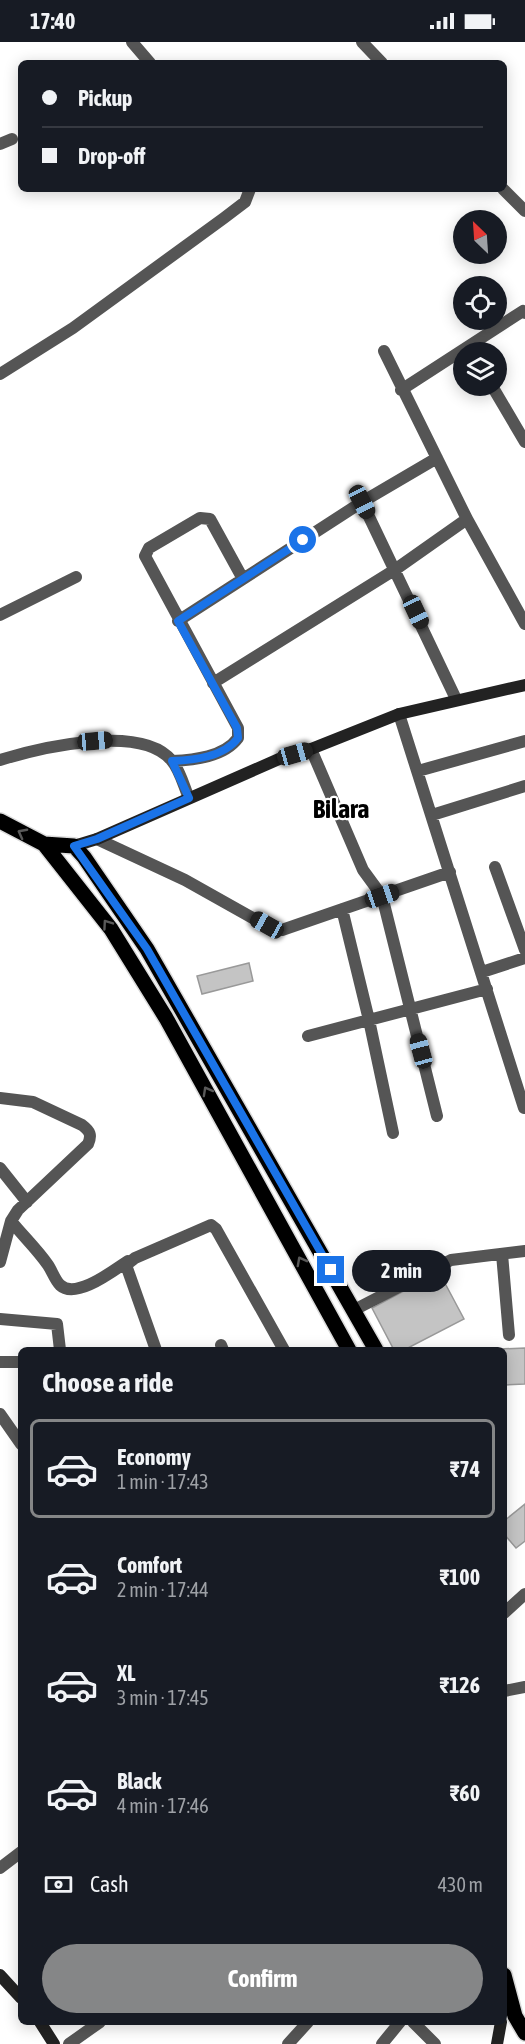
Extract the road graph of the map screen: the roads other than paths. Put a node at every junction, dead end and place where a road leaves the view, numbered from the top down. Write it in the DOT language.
graph roads {
  1 [pos="132,42"];
  2 [pos="362,42"];
  3 [pos="147,60"];
  4 [pos="379,60"];
  5 [pos="12,139"];
  6 [pos="0,144"];
  7 [pos="249,192"];
  8 [pos="506,192"];
  9 [pos="525,211"];
  10 [pos="525,313"];
  11 [pos="481,342"];
  12 [pos="384,351"];
  13 [pos="453,360"];
  14 [pos="0,374"];
  15 [pos="401,390"];
  16 [pos="498,396"];
  17 [pos="525,442"];
  18 [pos="437,458"];
  19 [pos="362,502"];
  20 [pos="467,519"];
  21 [pos="396,569"];
  22 [pos="76,577"];
  23 [pos="243,579"];
  24 [pos="0,615"];
  25 [pos="178,621"];
  26 [pos="525,624"];
  27 [pos="213,683"];
  28 [pos="525,685"];
  29 [pos="456,699"];
  30 [pos="399,714"];
  31 [pos="525,741"];
  32 [pos="311,749"];
  33 [pos="0,760"];
  34 [pos="172,761"];
  35 [pos="418,771"];
  36 [pos="525,786"];
  37 [pos="189,798"];
  38 [pos="432,815"];
  39 [pos="0,821"];
  40 [pos="97,839"];
  41 [pos="44,844"];
  42 [pos="74,846"];
  43 [pos="495,867"];
  44 [pos="450,872"];
  45 [pos="382,896"];
  46 [pos="342,909"];
  47 [pos="525,950"];
  48 [pos="525,958"];
  49 [pos="482,972"];
  50 [pos="487,989"];
  51 [pos="410,1008"];
  52 [pos="369,1020"];
  53 [pos="308,1036"];
  54 [pos="0,1098"];
  55 [pos="524,1108"];
  56 [pos="437,1116"];
  57 [pos="393,1133"];
  58 [pos="0,1168"];
  59 [pos="27,1202"];
  60 [pos="11,1221"];
  61 [pos="525,1251"];
  62 [pos="502,1254"];
  63 [pos="128,1261"];
  64 [pos="0,1262"];
  65 [pos="354,1310"];
  66 [pos="0,1319"];
  67 [pos="509,1335"];
  68 [pos="60,1347"];
  69 [pos="155,1347"];
  70 [pos="282,1347"];
  71 [pos="347,1347"];
  72 [pos="374,1347"];
  73 [pos="0,1362"];
  74 [pos="18,1362"];
  75 [pos="0,1414"];
  76 [pos="18,1440"];
  77 [pos="525,1594"];
  78 [pos="507,1610"];
  79 [pos="525,1687"];
  80 [pos="507,1690"];
  81 [pos="18,1854"];
  82 [pos="0,1868"];
  83 [pos="0,1975"];
  84 [pos="507,1992"];
  85 [pos="18,1995"];
  86 [pos="42,2025"];
  87 [pos="96,2025"];
  88 [pos="305,2025"];
  89 [pos="398,2025"];
  90 [pos="416,2025"];
  91 [pos="500,2025"];
  92 [pos="525,2033"];
  93 [pos="54,2044"];
  94 [pos="69,2044"];
  95 [pos="288,2044"];
  96 [pos="382,2044"];
  97 [pos="434,2044"];
  98 [pos="497,2044"];
  1 -- 3 [label="street"];
  2 -- 4 [label="street"];
  5 -- 6 [label="street"];
  7 -- 14 [label="street"];
  8 -- 9 [label="street"];
  10 -- 11 [label="street"];
  12 -- 15 [label="street"];
  13 -- 15 [label="street"];
  15 -- 18 [label="street"];
  16 -- 17 [label="street"];
  18 -- 19 [label="street"];
  18 -- 20 [label="street"];
  19 -- 21 [label="street"];
  19 -- 23 [label="street"];
  20 -- 21 [label="street"];
  20 -- 26 [label="street"];
  21 -- 27 [label="street"];
  21 -- 29 [label="street"];
  22 -- 24 [label="street"];
  23 -- 25 [label="street"];
  23 -- 25 [label="street"];
  25 -- 27 [label="street"];
  27 -- 34 [label="street"];
  28 -- 29 [label="street"];
  29 -- 30 [label="street"];
  30 -- 32 [label="street"];
  30 -- 35 [label="street"];
  31 -- 35 [label="street"];
  32 -- 37 [label="street"];
  32 -- 45 [label="street"];
  33 -- 34 [label="street"];
  34 -- 37 [label="street"];
  35 -- 38 [label="street"];
  36 -- 38 [label="street"];
  37 -- 40 [label="street"];
  38 -- 44 [label="street"];
  41 -- 39 [label="main road, one-way"];
  40 -- 42 [label="street"];
  40 -- 46 [label="street"];
  41 -- 42 [label="main road"];
  71 -- 41 [label="main road, one-way"];
  42 -- 65 [label="main road"];
  43 -- 47 [label="street"];
  44 -- 45 [label="street"];
  44 -- 49 [label="street"];
  45 -- 46 [label="street"];
  45 -- 51 [label="street"];
  46 -- 52 [label="street"];
  48 -- 49 [label="street"];
  49 -- 50 [label="street"];
  50 -- 51 [label="street"];
  50 -- 55 [label="street"];
  51 -- 52 [label="street"];
  51 -- 56 [label="street"];
  52 -- 53 [label="street"];
  52 -- 57 [label="street"];
  54 -- 59 [label="street"];
  58 -- 59 [label="street"];
  59 -- 60 [label="street"];
  60 -- 63 [label="street"];
  60 -- 64 [label="street"];
  61 -- 62 [label="street"];
  62 -- 65 [label="street"];
  62 -- 67 [label="street"];
  63 -- 69 [label="street"];
  63 -- 70 [label="street"];
  65 -- 72 [label="main road"];
  66 -- 68 [label="street"];
  73 -- 74 [label="street"];
  75 -- 76 [label="street"];
  77 -- 78 [label="street"];
  79 -- 80 [label="street"];
  81 -- 82 [label="street"];
  83 -- 85 [label="street"];
  84 -- 92 [label="main road"];
  86 -- 93 [label="street"];
  87 -- 94 [label="street"];
  88 -- 95 [label="street"];
  89 -- 96 [label="street"];
  90 -- 97 [label="street"];
  91 -- 98 [label="street"];
}
